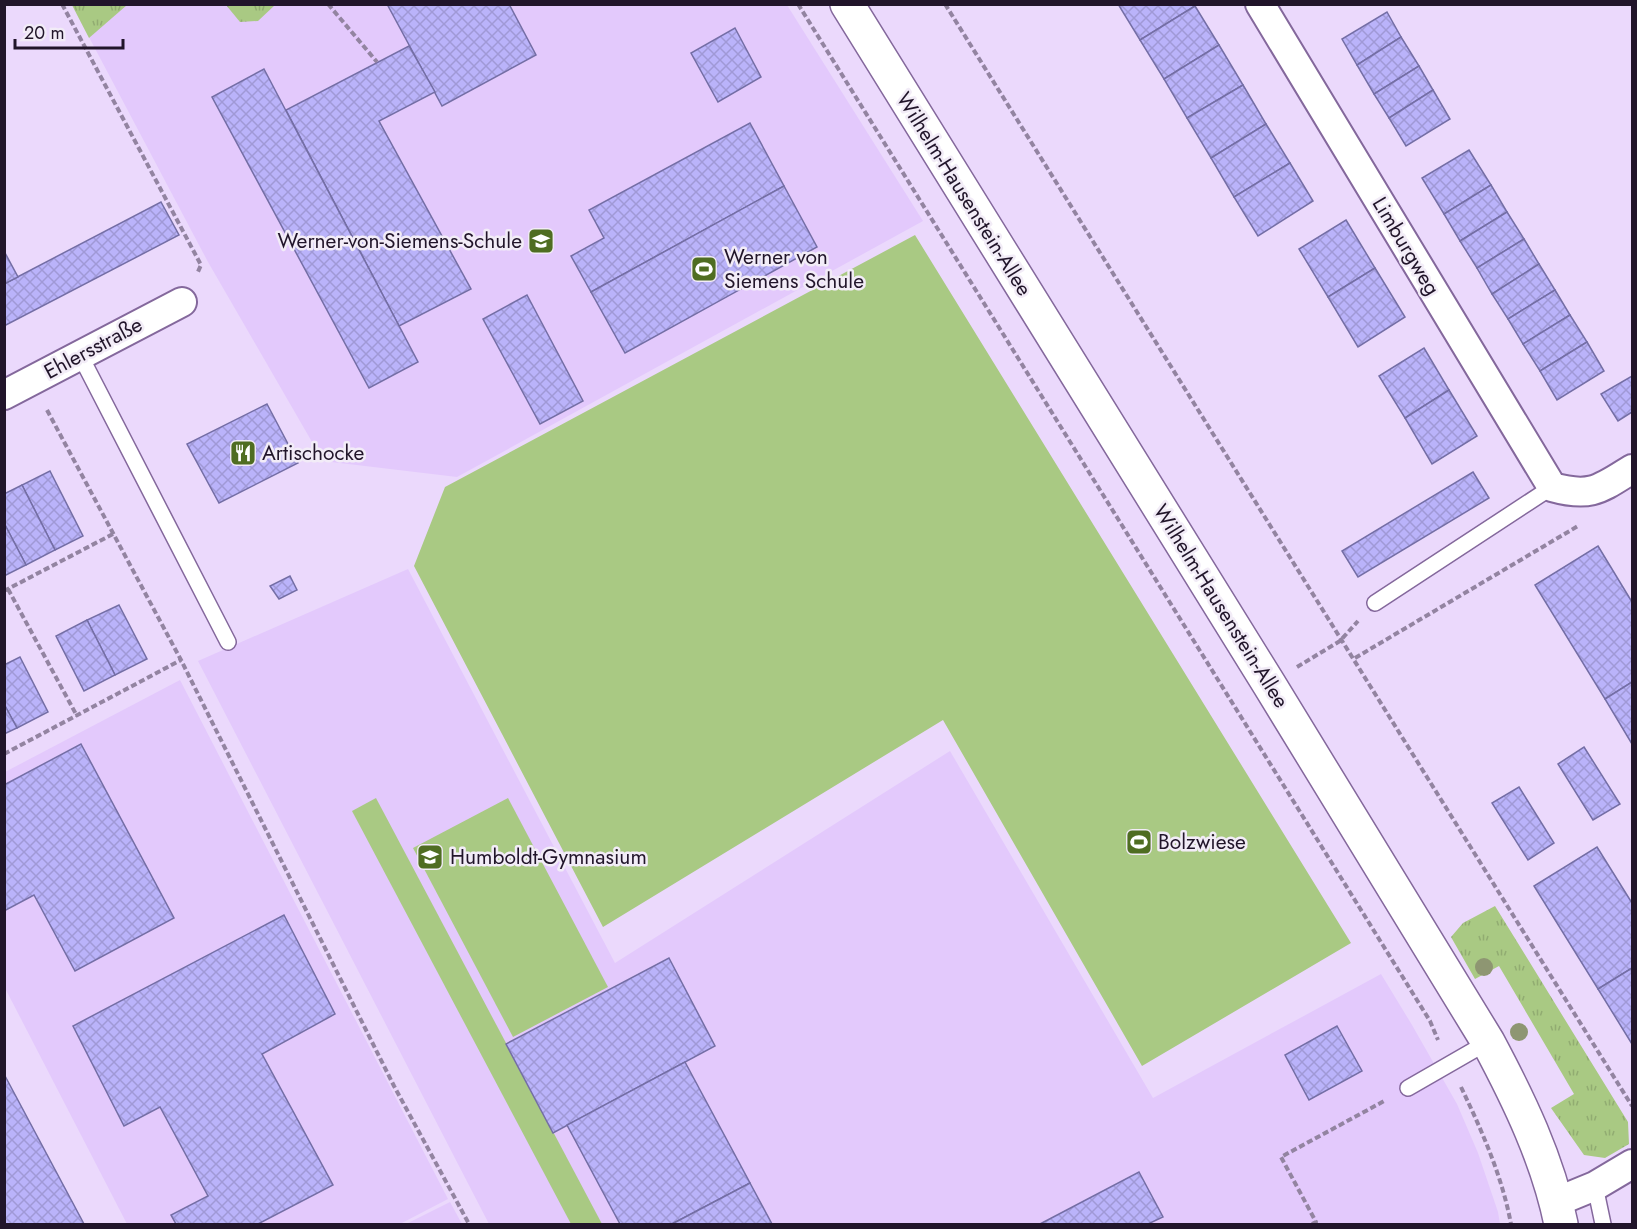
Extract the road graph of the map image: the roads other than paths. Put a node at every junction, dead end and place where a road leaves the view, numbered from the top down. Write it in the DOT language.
graph roads {
  1 [pos="846,4"];
  2 [pos="1260,4"];
  3 [pos="182,302"];
  4 [pos="80,355"];
  5 [pos="4,395"];
  6 [pos="1632,469"];
  7 [pos="1552,488"];
  8 [pos="1375,603"];
  9 [pos="228,642"];
  10 [pos="1488,1042"];
  11 [pos="1408,1088"];
  12 [pos="1632,1164"];
  13 [pos="1595,1186"];
  14 [pos="1559,1213"];
  15 [pos="1603,1224"];
  1 -- 10 [label="street, Wilhelm-Hausenstein-Allee"];
  2 -- 7 [label="street, Limburgweg"];
  3 -- 4 [label="street, Ehlersstraße"];
  4 -- 5 [label="street, Ehlersstraße"];
  4 -- 9 [label="lane"];
  6 -- 7 [label="street"];
  7 -- 8 [label="lane"];
  10 -- 11 [label="lane"];
  10 -- 14 [label="street, Wilhelm-Hausenstein-Allee"];
  12 -- 13 [label="street"];
  13 -- 14 [label="street"];
  13 -- 15 [label="lane"];
}
